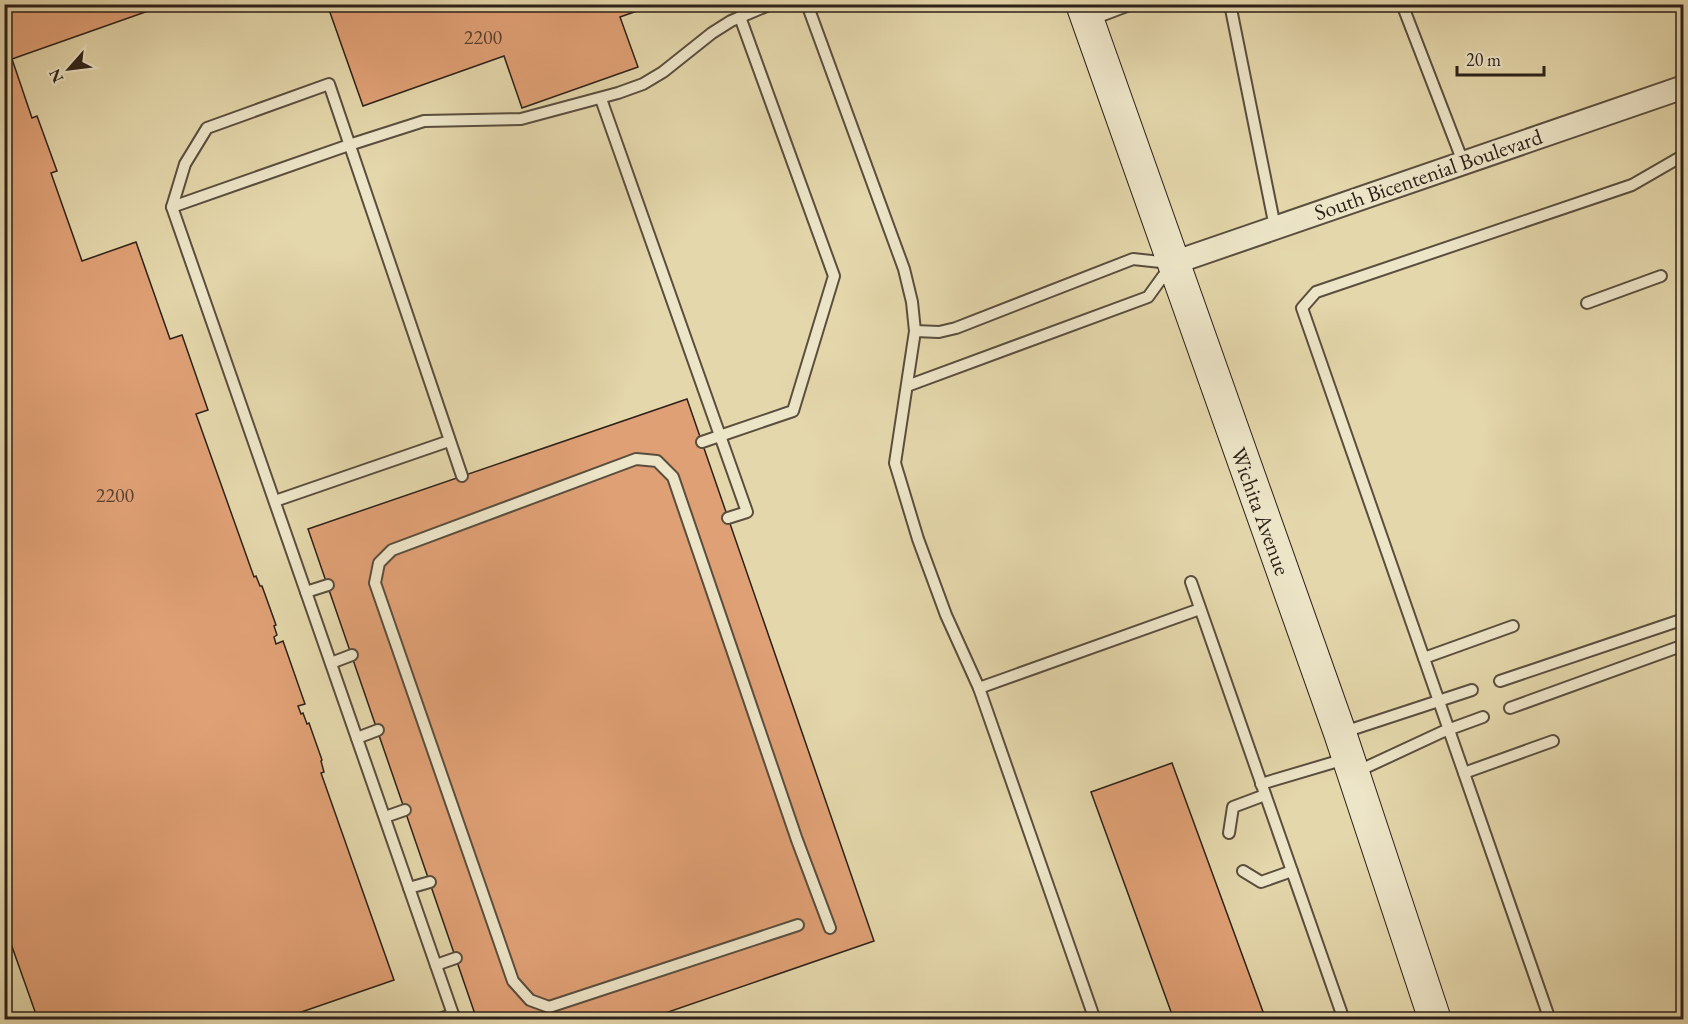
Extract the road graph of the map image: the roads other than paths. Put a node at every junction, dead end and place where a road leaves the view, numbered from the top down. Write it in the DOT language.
graph roads {
  1 [pos="771,4"];
  2 [pos="807,4"];
  3 [pos="1132,4"];
  4 [pos="1230,4"];
  5 [pos="1402,4"];
  6 [pos="1085,13"];
  7 [pos="740,17"];
  8 [pos="1683,87"];
  9 [pos="601,99"];
  10 [pos="349,145"];
  11 [pos="1683,155"];
  12 [pos="1463,162"];
  13 [pos="172,207"];
  14 [pos="1275,227"];
  15 [pos="1173,263"];
  16 [pos="1661,276"];
  17 [pos="1587,303"];
  18 [pos="915,331"];
  19 [pos="907,386"];
  20 [pos="721,436"];
  21 [pos="449,441"];
  22 [pos="702,442"];
  23 [pos="462,476"];
  24 [pos="275,501"];
  25 [pos="728,518"];
  26 [pos="1191,582"];
  27 [pos="328,585"];
  28 [pos="306,592"];
  29 [pos="1200,609"];
  30 [pos="1683,619"];
  31 [pos="1514,626"];
  32 [pos="1683,645"];
  33 [pos="352,655"];
  34 [pos="1424,658"];
  35 [pos="331,663"];
  36 [pos="1500,681"];
  37 [pos="979,688"];
  38 [pos="1472,690"];
  39 [pos="1439,702"];
  40 [pos="1510,708"];
  41 [pos="1483,717"];
  42 [pos="1449,729"];
  43 [pos="378,730"];
  44 [pos="357,738"];
  45 [pos="1553,741"];
  46 [pos="1347,755"];
  47 [pos="1464,773"];
  48 [pos="1261,784"];
  49 [pos="1265,795"];
  50 [pos="405,810"];
  51 [pos="385,817"];
  52 [pos="1229,833"];
  53 [pos="1243,871"];
  54 [pos="1292,871"];
  55 [pos="430,882"];
  56 [pos="409,888"];
  57 [pos="798,925"];
  58 [pos="830,928"];
  59 [pos="456,958"];
  60 [pos="436,965"];
  61 [pos="454,1017"];
  62 [pos="437,1020"];
  63 [pos="1095,1020"];
  64 [pos="1344,1020"];
  65 [pos="1435,1020"];
  66 [pos="1550,1020"];
  1 -- 7 [label="lane"];
  2 -- 18 [label="lane"];
  3 -- 6 [label="lane"];
  4 -- 14 [label="lane"];
  5 -- 12 [label="lane"];
  6 -- 15 [label="main road, Wichita Avenue"];
  7 -- 9 [label="lane"];
  7 -- 20 [label="lane"];
  8 -- 12 [label="street, South Bicentenial Boulevard"];
  9 -- 10 [label="lane"];
  9 -- 20 [label="lane"];
  10 -- 13 [label="lane"];
  10 -- 13 [label="lane"];
  10 -- 21 [label="lane"];
  11 -- 34 [label="lane"];
  12 -- 14 [label="street, South Bicentenial Boulevard"];
  13 -- 24 [label="lane"];
  14 -- 15 [label="street, South Bicentenial Boulevard"];
  15 -- 18 [label="lane"];
  15 -- 19 [label="lane"];
  15 -- 46 [label="main road, Wichita Avenue"];
  16 -- 17 [label="lane"];
  18 -- 19 [label="lane"];
  19 -- 37 [label="lane"];
  20 -- 22 [label="lane"];
  20 -- 25 [label="lane"];
  21 -- 23 [label="lane"];
  21 -- 24 [label="lane"];
  24 -- 28 [label="lane"];
  26 -- 29 [label="lane"];
  27 -- 28 [label="lane"];
  28 -- 35 [label="lane"];
  29 -- 37 [label="lane"];
  29 -- 48 [label="lane"];
  30 -- 36 [label="lane"];
  31 -- 34 [label="lane"];
  32 -- 40 [label="lane"];
  33 -- 35 [label="lane"];
  34 -- 39 [label="lane"];
  35 -- 44 [label="lane"];
  37 -- 63 [label="lane"];
  38 -- 39 [label="lane"];
  39 -- 42 [label="lane"];
  39 -- 46 [label="lane"];
  41 -- 42 [label="lane"];
  42 -- 46 [label="lane"];
  42 -- 47 [label="lane"];
  43 -- 44 [label="lane"];
  44 -- 51 [label="lane"];
  45 -- 47 [label="lane"];
  46 -- 48 [label="lane"];
  46 -- 65 [label="main road, Wichita Avenue"];
  47 -- 66 [label="lane"];
  48 -- 49 [label="lane"];
  49 -- 52 [label="lane"];
  49 -- 54 [label="lane"];
  50 -- 51 [label="lane"];
  51 -- 56 [label="lane"];
  53 -- 54 [label="lane"];
  54 -- 64 [label="lane"];
  55 -- 56 [label="lane"];
  56 -- 60 [label="lane"];
  57 -- 58 [label="lane"];
  59 -- 60 [label="lane"];
  60 -- 61 [label="lane"];
  61 -- 62 [label="lane"];
}
